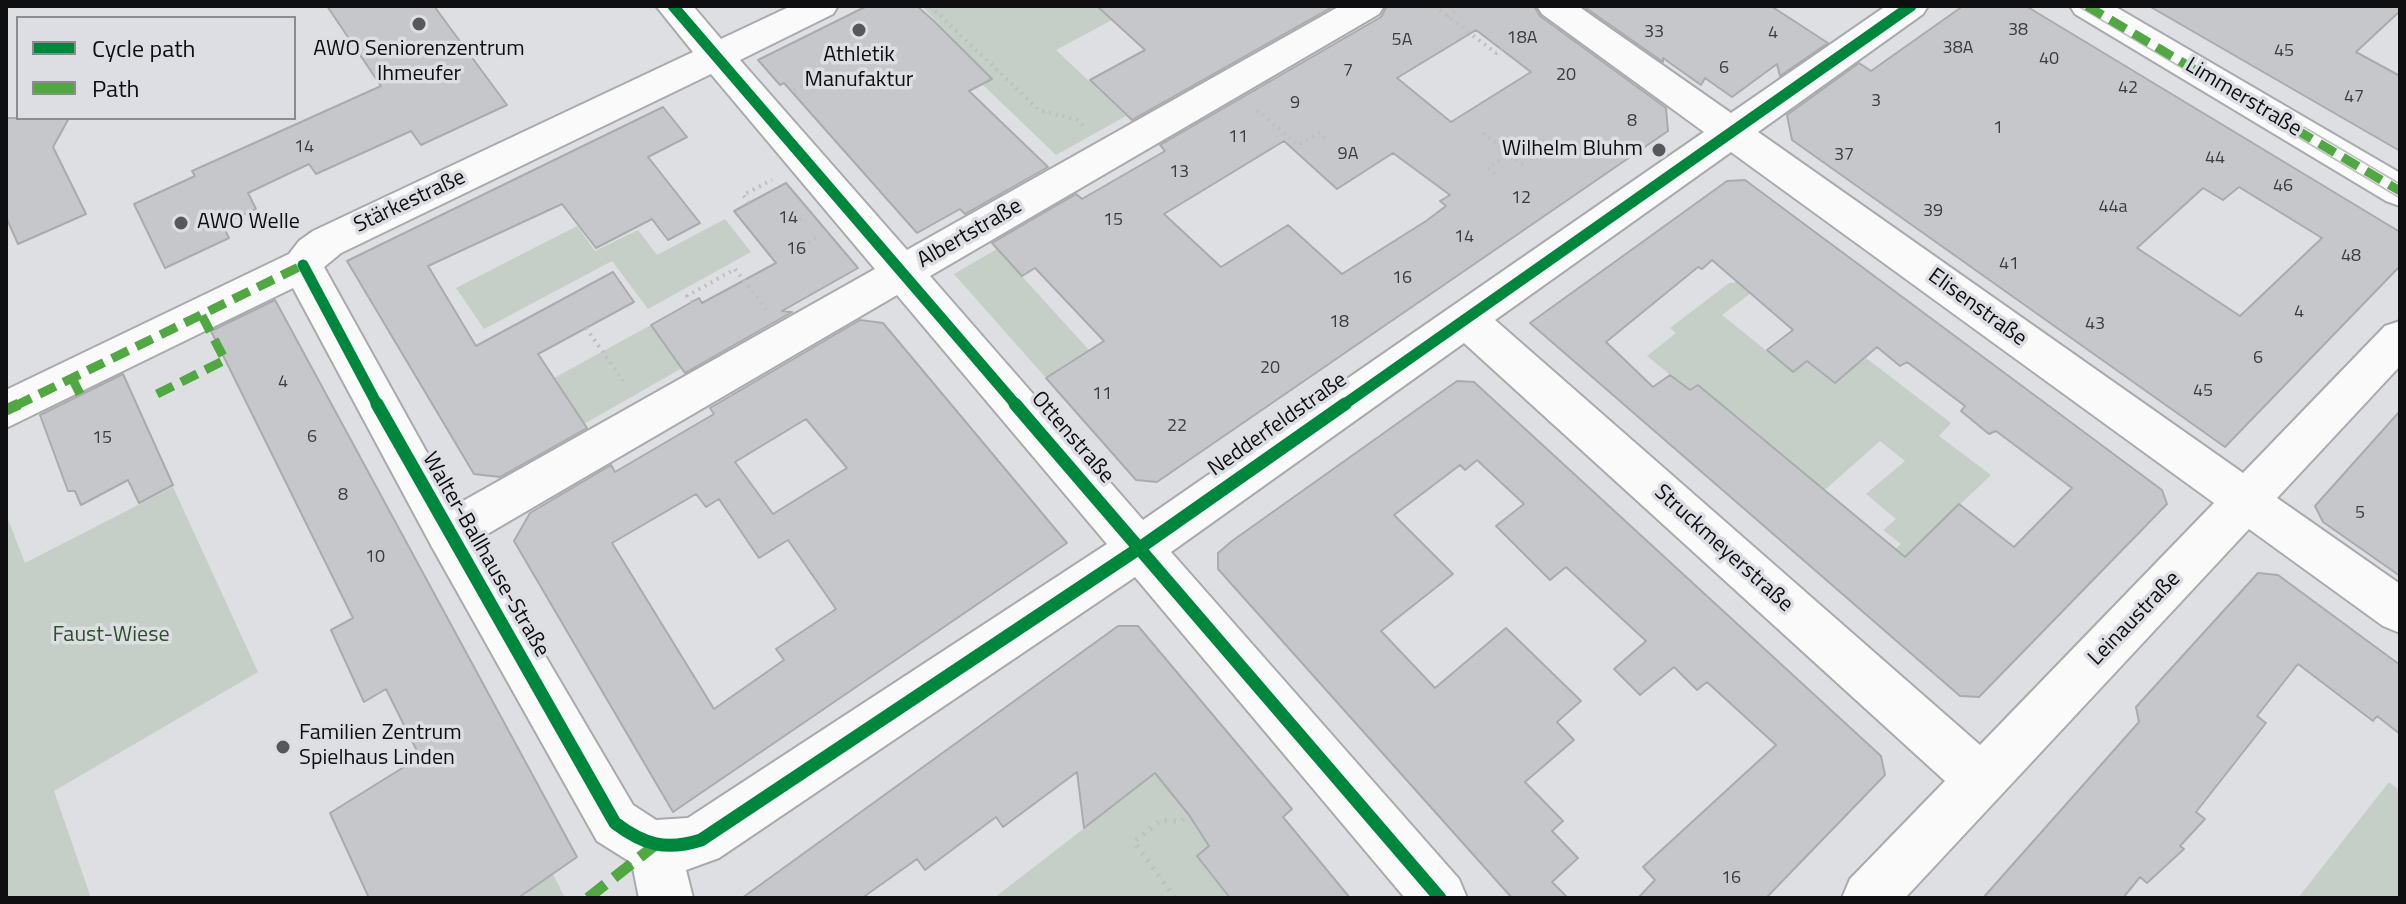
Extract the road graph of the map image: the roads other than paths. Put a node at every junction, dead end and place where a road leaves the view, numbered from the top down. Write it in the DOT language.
graph roads {
  1 [pos="673,6"];
  2 [pos="821,6"];
  3 [pos="1367,6"];
  4 [pos="1554,6"];
  5 [pos="1911,6"];
  6 [pos="2087,6"];
  7 [pos="717,57"];
  8 [pos="1731,132"];
  9 [pos="2400,191"];
  10 [pos="303,265"];
  11 [pos="901,273"];
  12 [pos="1464,318"];
  13 [pos="2400,338"];
  14 [pos="6,410"];
  15 [pos="2247,501"];
  16 [pos="448,533"];
  17 [pos="1141,547"];
  18 [pos="2400,611"];
  19 [pos="1981,780"];
  20 [pos="654,846"];
  21 [pos="666,898"];
  22 [pos="1440,898"];
  23 [pos="1869,898"];
  1 -- 7 [label="street, Ottenstraße"];
  2 -- 7 [label="street, Stärkestraße"];
  3 -- 11 [label="street, Albertstraße"];
  4 -- 8 [label="street, Elisenstraße"];
  5 -- 8 [label="street, Nedderfeldstraße"];
  6 -- 9 [label="street, Limmerstraße"];
  7 -- 10 [label="street, Stärkestraße"];
  7 -- 11 [label="street, Ottenstraße"];
  8 -- 12 [label="street, Nedderfeldstraße"];
  8 -- 15 [label="street, Elisenstraße"];
  10 -- 14 [label="street, Stärkestraße"];
  10 -- 16 [label="street, Walter-Ballhause-Straße"];
  11 -- 16 [label="street, Albertstraße"];
  11 -- 17 [label="street, Ottenstraße"];
  12 -- 17 [label="street, Nedderfeldstraße"];
  12 -- 19 [label="street, Struckmeyerstraße"];
  13 -- 15 [label="street, Leinaustraße"];
  15 -- 18 [label="street, Elisenstraße"];
  15 -- 19 [label="street, Leinaustraße"];
  16 -- 20 [label="street, Walter-Ballhause-Straße"];
  17 -- 20 [label="street, Nedderfeldstraße"];
  17 -- 22 [label="street, Ottenstraße"];
  19 -- 23 [label="street, Leinaustraße"];
  20 -- 21 [label="street"];
}
